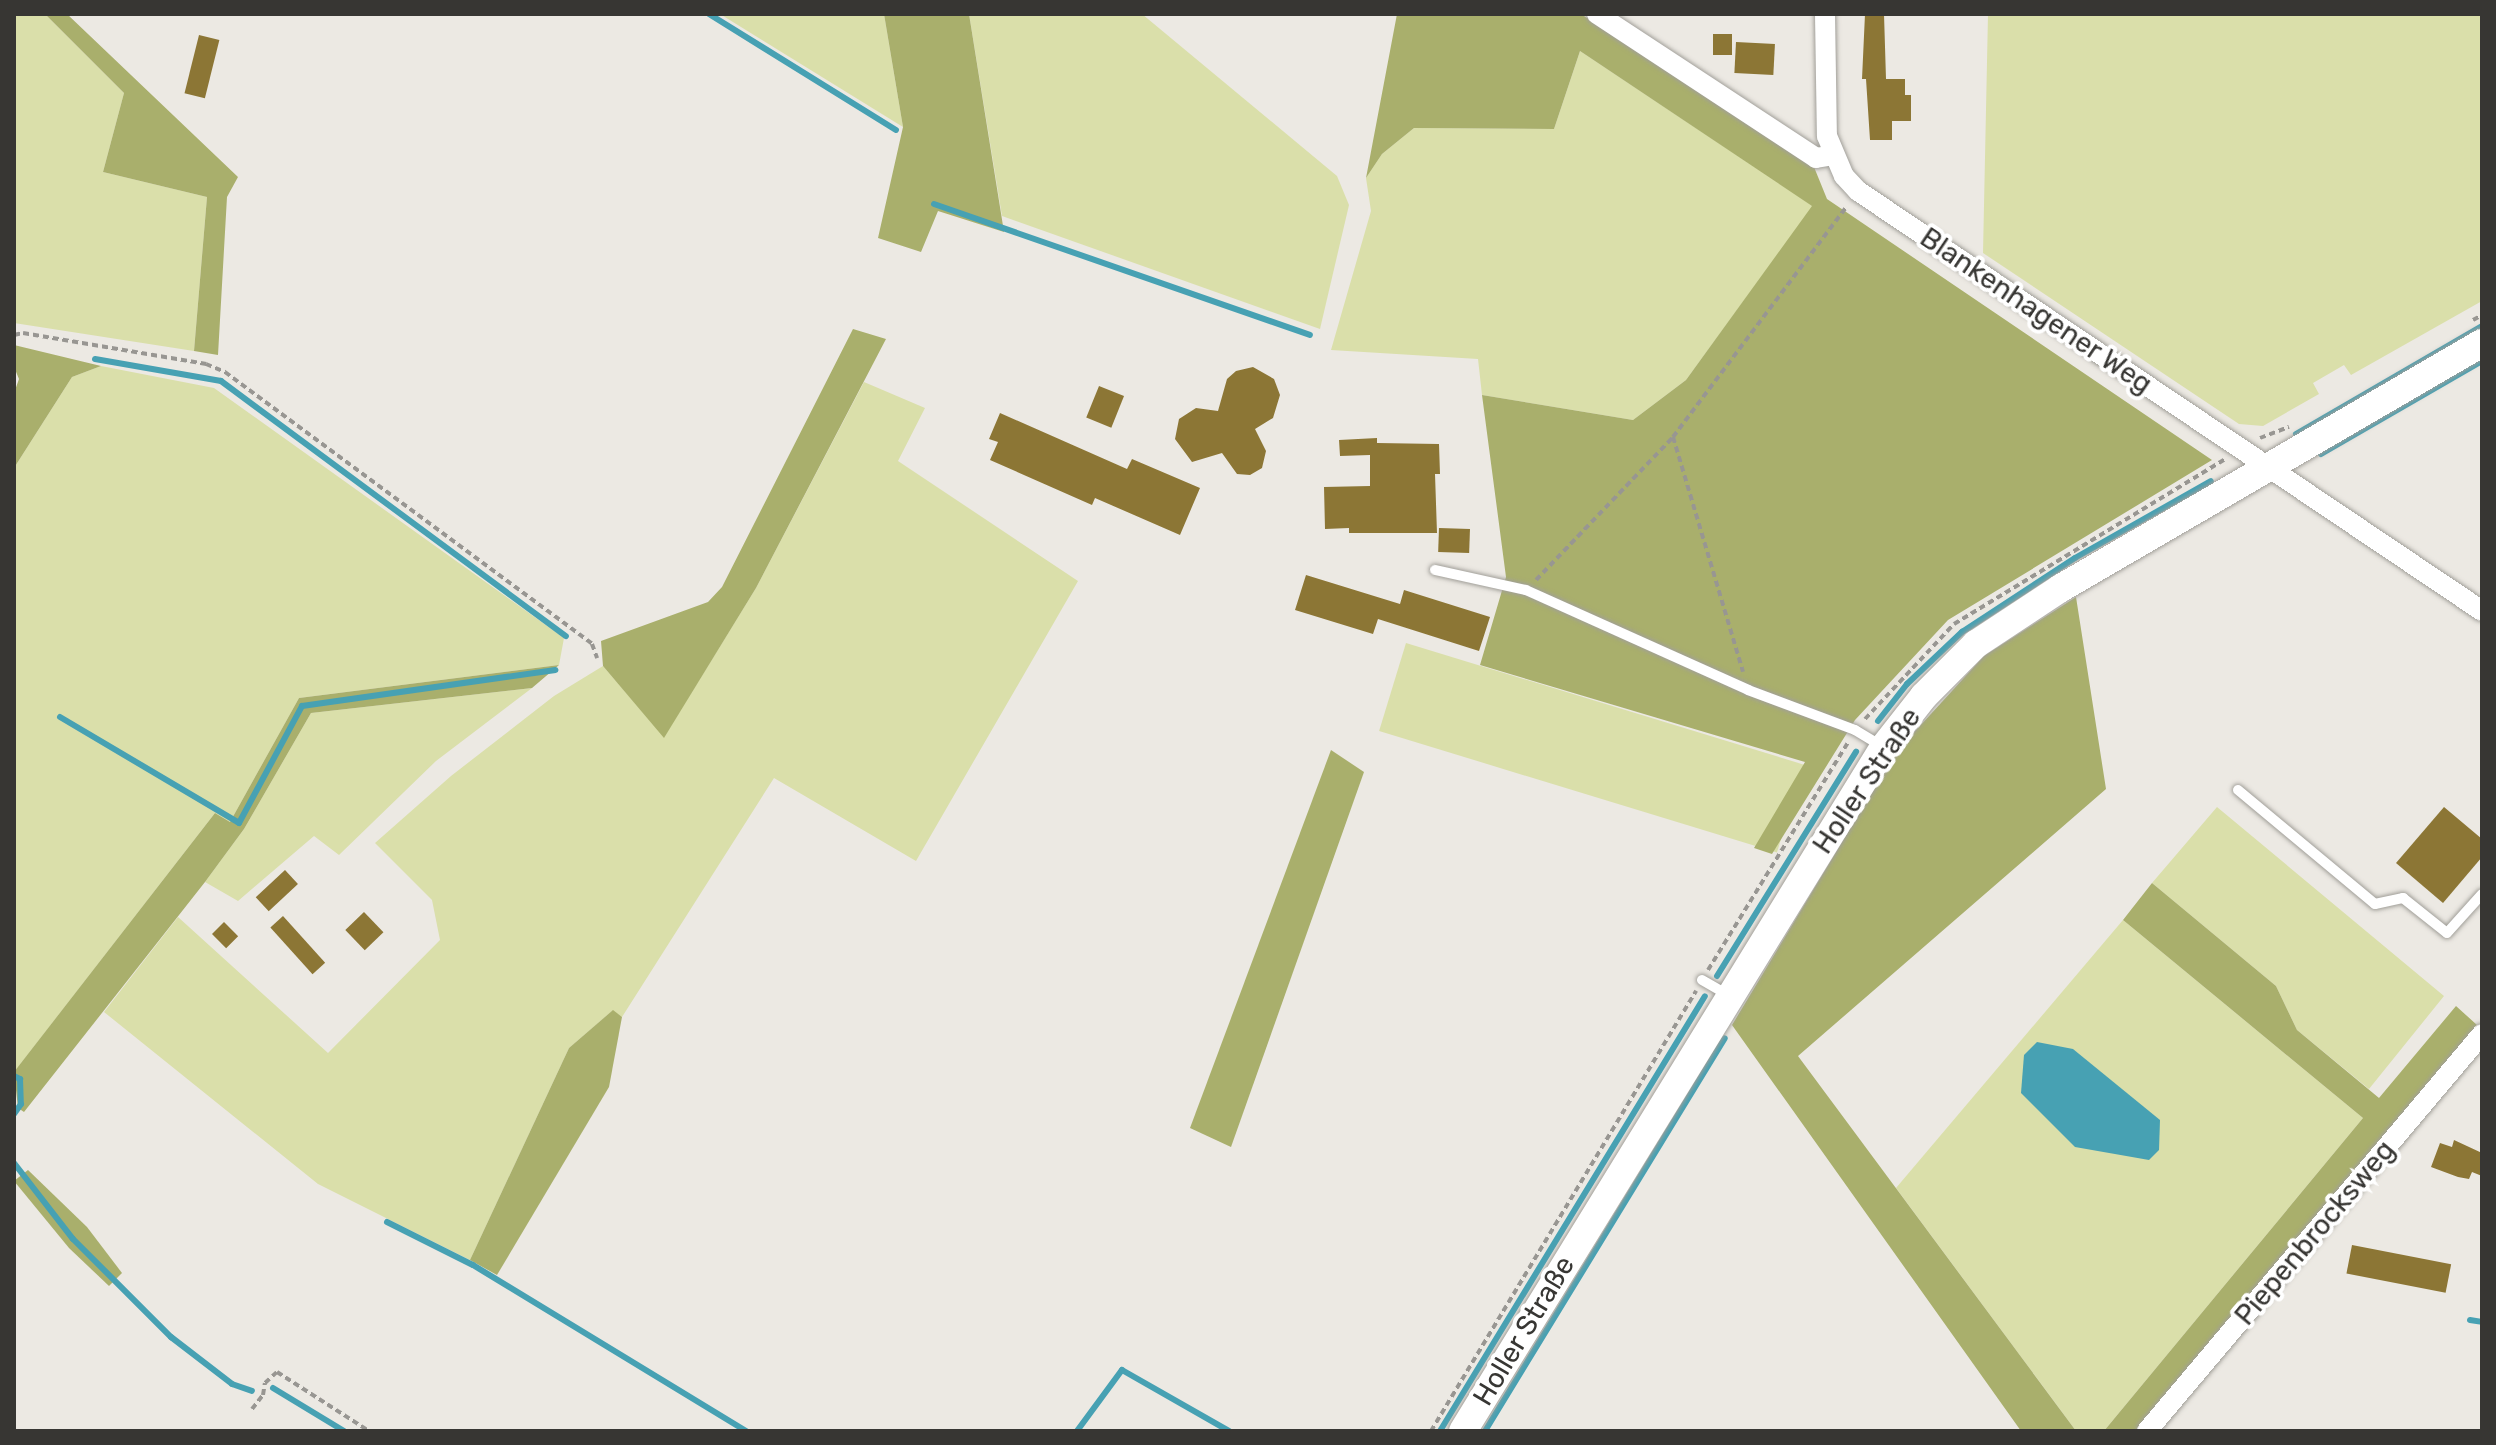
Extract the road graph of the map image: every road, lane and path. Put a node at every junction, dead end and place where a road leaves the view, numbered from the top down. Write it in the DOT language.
graph roads {
  1 [pos="1597,14"];
  2 [pos="1825,14"];
  3 [pos="1833,155"];
  4 [pos="1858,191"];
  5 [pos="14,335"];
  6 [pos="2482,343"];
  7 [pos="1673,437"];
  8 [pos="2265,467"];
  9 [pos="1435,570"];
  10 [pos="1526,590"];
  11 [pos="2482,611"];
  12 [pos="597,658"];
  13 [pos="1748,690"];
  14 [pos="1884,747"];
  15 [pos="2238,790"];
  16 [pos="2482,894"];
  17 [pos="1702,980"];
  18 [pos="1729,996"];
  19 [pos="2482,1034"];
  20 [pos="252,1409"];
  21 [pos="369,1431"];
  22 [pos="1463,1431"];
  23 [pos="2147,1431"];
  1 -- 3 [label="street"];
  2 -- 3 [label="street"];
  3 -- 4 [label="street, Blankenhagener Weg"];
  4 -- 7 [label="path"];
  4 -- 8 [label="street, Blankenhagener Weg"];
  5 -- 12 [label="path"];
  6 -- 8 [label="street, Holler Straße"];
  7 -- 10 [label="path"];
  7 -- 13 [label="path"];
  8 -- 11 [label="street, Blankenhagener Weg"];
  8 -- 14 [label="street, Holler Straße"];
  9 -- 10 [label="lane"];
  10 -- 13 [label="lane"];
  13 -- 14 [label="lane"];
  14 -- 18 [label="street, Holler Straße"];
  15 -- 16 [label="lane"];
  17 -- 18 [label="lane"];
  18 -- 22 [label="street, Holler Straße"];
  19 -- 23 [label="street, Piepenbrocksweg"];
  20 -- 21 [label="path"];
}
